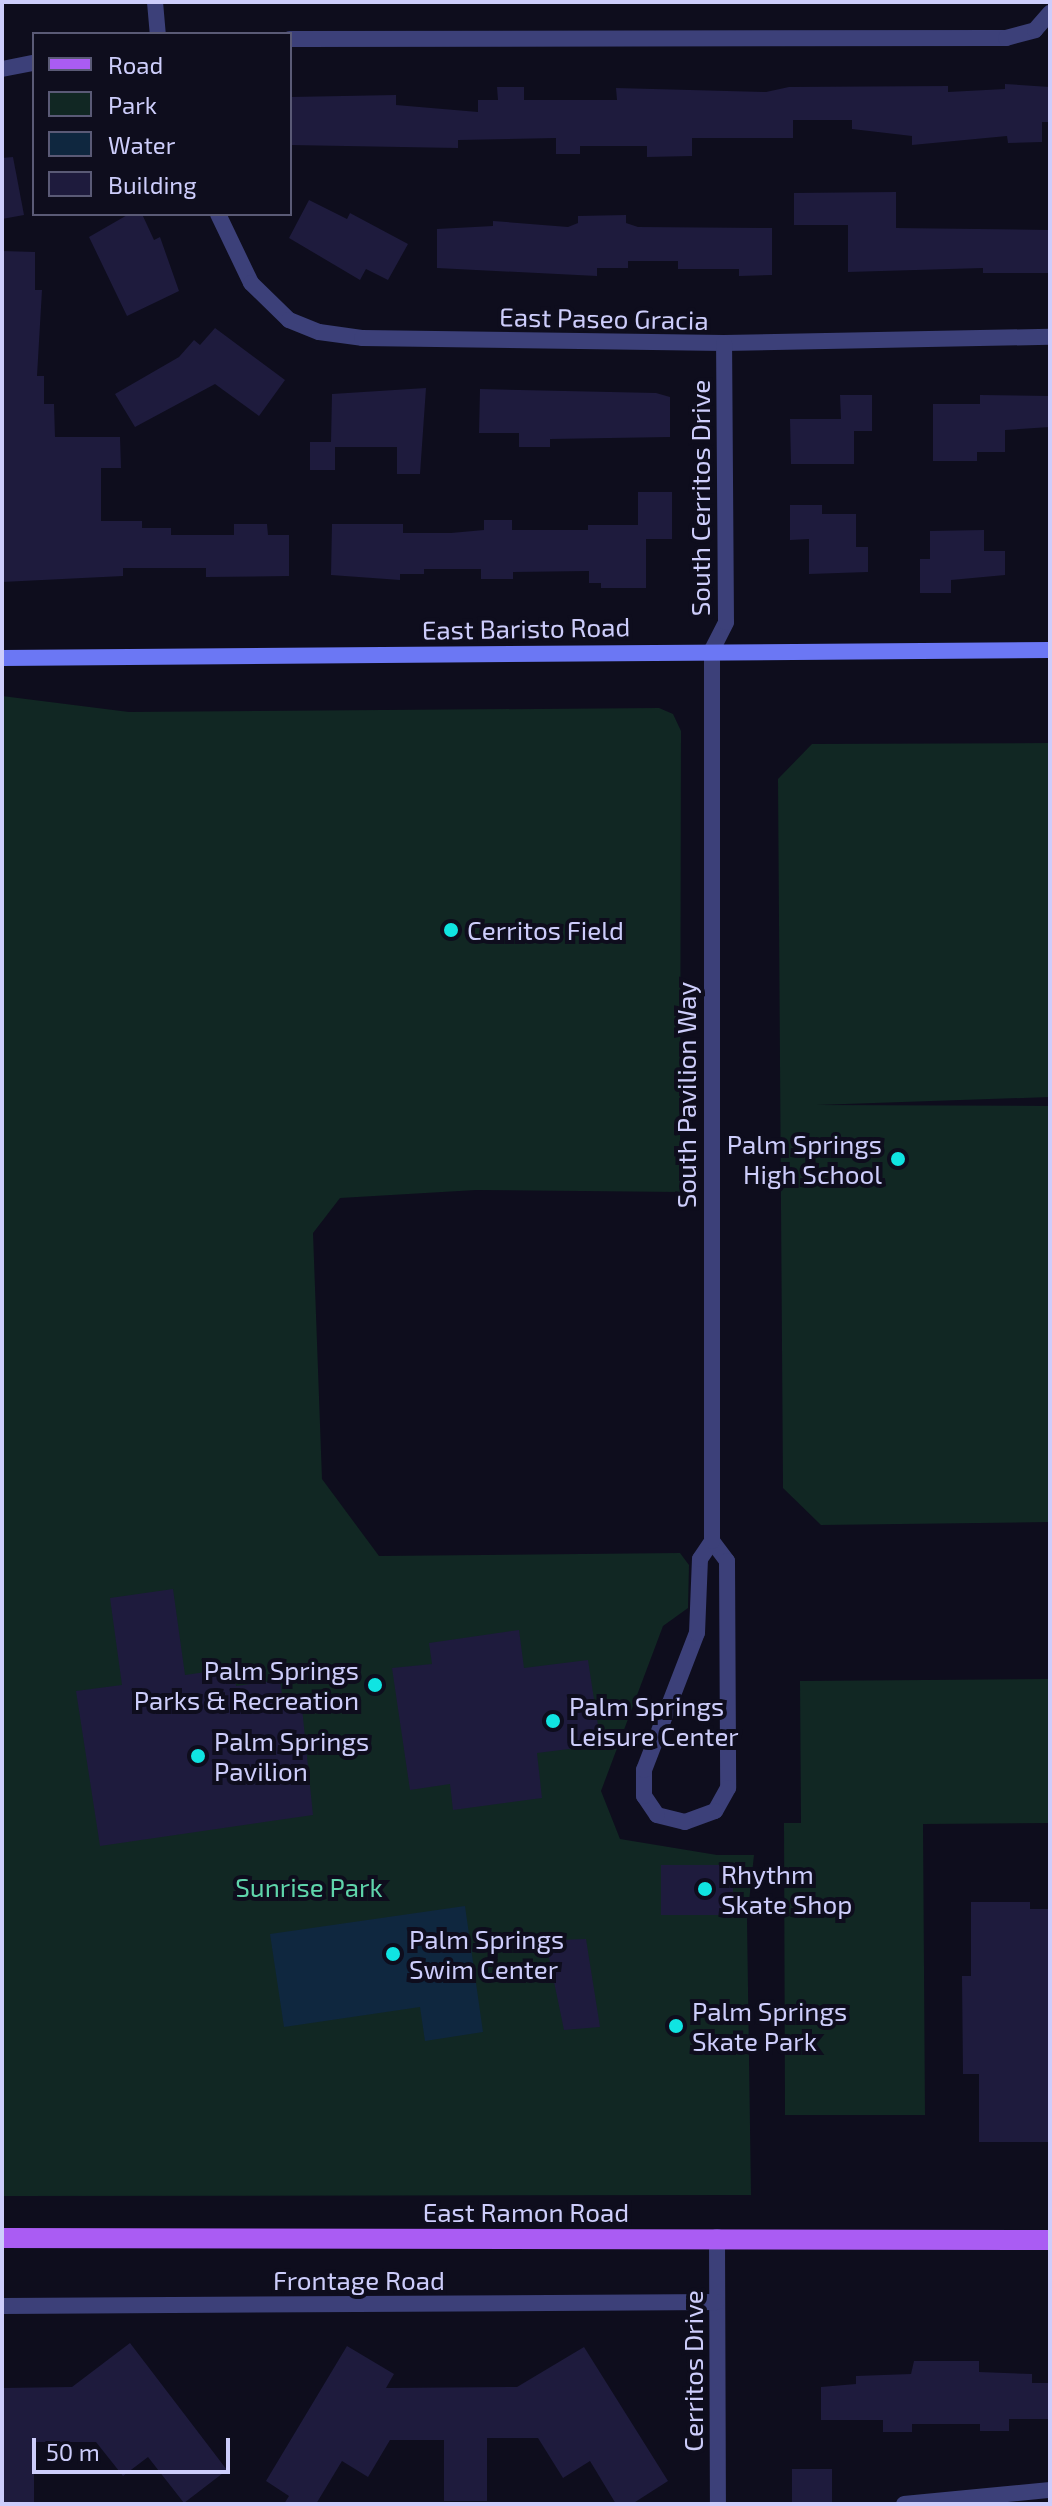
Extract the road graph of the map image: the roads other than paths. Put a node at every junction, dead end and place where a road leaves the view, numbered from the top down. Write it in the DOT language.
graph roads {
  1 [pos="155,2"];
  2 [pos="1050,13"];
  3 [pos="158,32"];
  4 [pos="292,39"];
  5 [pos="32,63"];
  6 [pos="2,69"];
  7 [pos="219,216"];
  8 [pos="1050,337"];
  9 [pos="724,343"];
  10 [pos="712,650"];
  11 [pos="1050,650"];
  12 [pos="2,658"];
  13 [pos="712,1541"];
  14 [pos="717,2237"];
  15 [pos="2,2238"];
  16 [pos="1050,2240"];
  17 [pos="717,2302"];
  18 [pos="2,2306"];
  19 [pos="1050,2490"];
  20 [pos="904,2502"];
  21 [pos="718,2504"];
  1 -- 3 [label="street"];
  2 -- 4 [label="street"];
  5 -- 6 [label="street"];
  7 -- 9 [label="street, East Paseo Gracia"];
  8 -- 9 [label="street, East Paseo Gracia"];
  9 -- 10 [label="street, South Cerritos Drive"];
  10 -- 11 [label="street, East Baristo Road"];
  10 -- 12 [label="street, East Baristo Road"];
  10 -- 13 [label="street, South Pavilion Way"];
  13 -- 13 [label="street, South Pavilion Way"];
  14 -- 15 [label="main road, East Ramon Road"];
  14 -- 16 [label="main road, East Ramon Road"];
  14 -- 17 [label="street, Cerritos Drive"];
  17 -- 18 [label="street, Frontage Road"];
  17 -- 21 [label="street, Cerritos Drive"];
  19 -- 20 [label="street"];
}
